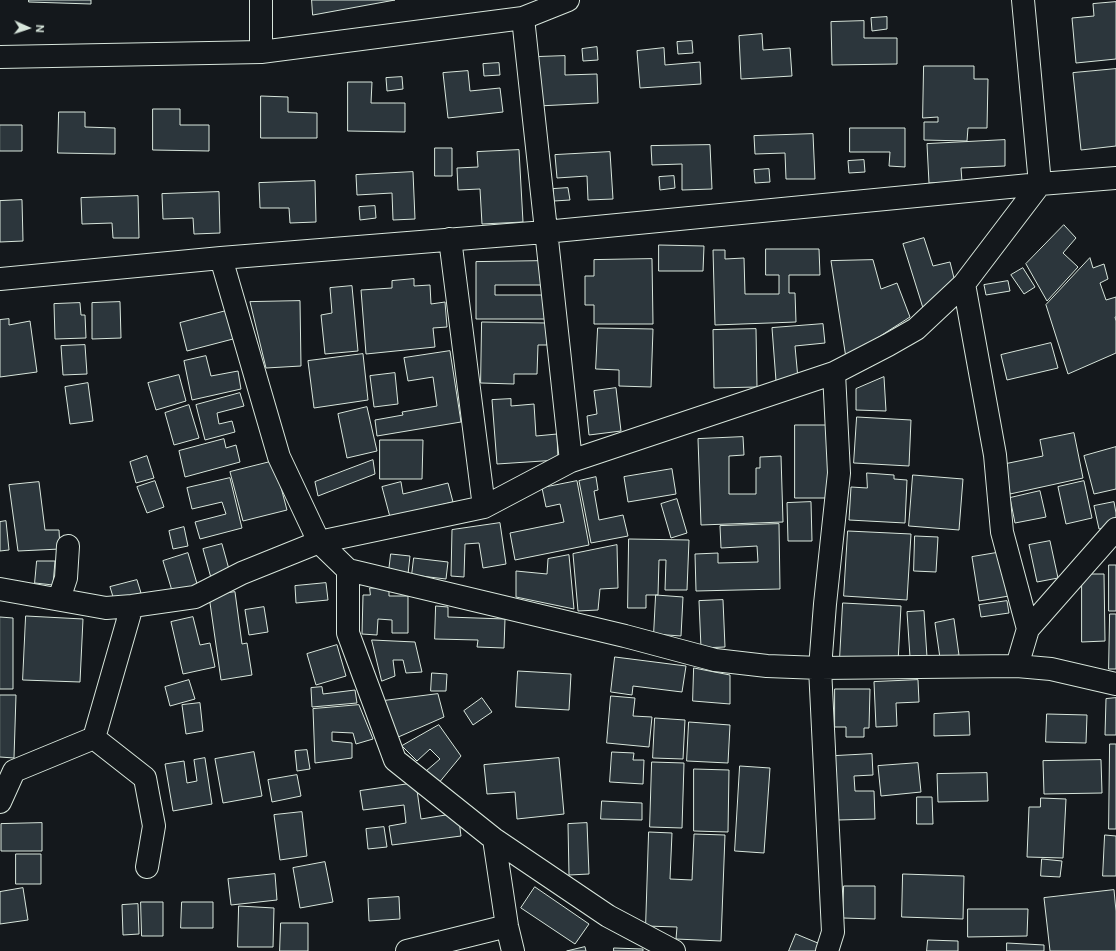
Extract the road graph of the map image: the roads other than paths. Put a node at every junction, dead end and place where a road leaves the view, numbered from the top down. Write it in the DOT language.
graph roads {
  1 [pos="261,0"];
  2 [pos="568,0"];
  3 [pos="1023,0"];
  4 [pos="523,18"];
  5 [pos="261,52"];
  6 [pos="0,57"];
  7 [pos="1116,178"];
  8 [pos="1040,184"];
  9 [pos="545,232"];
  10 [pos="450,239"];
  11 [pos="221,258"];
  12 [pos="0,279"];
  13 [pos="964,284"];
  14 [pos="834,373"];
  15 [pos="571,461"];
  16 [pos="484,507"];
  17 [pos="1116,529"];
  18 [pos="319,542"];
  19 [pos="68,546"];
  20 [pos="348,570"];
  21 [pos="0,589"];
  22 [pos="59,599"];
  23 [pos="132,606"];
  24 [pos="1028,629"];
  25 [pos="1017,666"];
  26 [pos="820,668"];
  27 [pos="1116,684"];
  28 [pos="94,738"];
  29 [pos="0,802"];
  30 [pos="494,839"];
  31 [pos="147,867"];
  32 [pos="507,926"];
  33 [pos="407,951"];
  34 [pos="512,951"];
  35 [pos="674,951"];
  36 [pos="827,951"];
  1 -- 5 [label="street"];
  2 -- 4 [label="street"];
  3 -- 8 [label="street"];
  4 -- 5 [label="street"];
  4 -- 9 [label="street"];
  5 -- 6 [label="street"];
  7 -- 8 [label="street"];
  8 -- 9 [label="street"];
  8 -- 13 [label="street"];
  9 -- 10 [label="street"];
  9 -- 15 [label="street"];
  10 -- 11 [label="street"];
  10 -- 16 [label="street"];
  11 -- 12 [label="street"];
  11 -- 18 [label="street"];
  13 -- 14 [label="street"];
  13 -- 24 [label="street"];
  14 -- 15 [label="street"];
  14 -- 26 [label="street"];
  15 -- 16 [label="street"];
  16 -- 18 [label="street"];
  17 -- 24 [label="street"];
  18 -- 20 [label="street"];
  18 -- 23 [label="street"];
  19 -- 22 [label="street"];
  20 -- 26 [label="street"];
  20 -- 30 [label="street"];
  21 -- 22 [label="street"];
  22 -- 23 [label="street"];
  23 -- 28 [label="street"];
  24 -- 25 [label="street"];
  25 -- 26 [label="street"];
  25 -- 27 [label="street"];
  26 -- 36 [label="street"];
  28 -- 29 [label="street"];
  28 -- 31 [label="street"];
  30 -- 32 [label="street"];
  30 -- 35 [label="street"];
  32 -- 33 [label="street"];
  32 -- 34 [label="street"];
}
